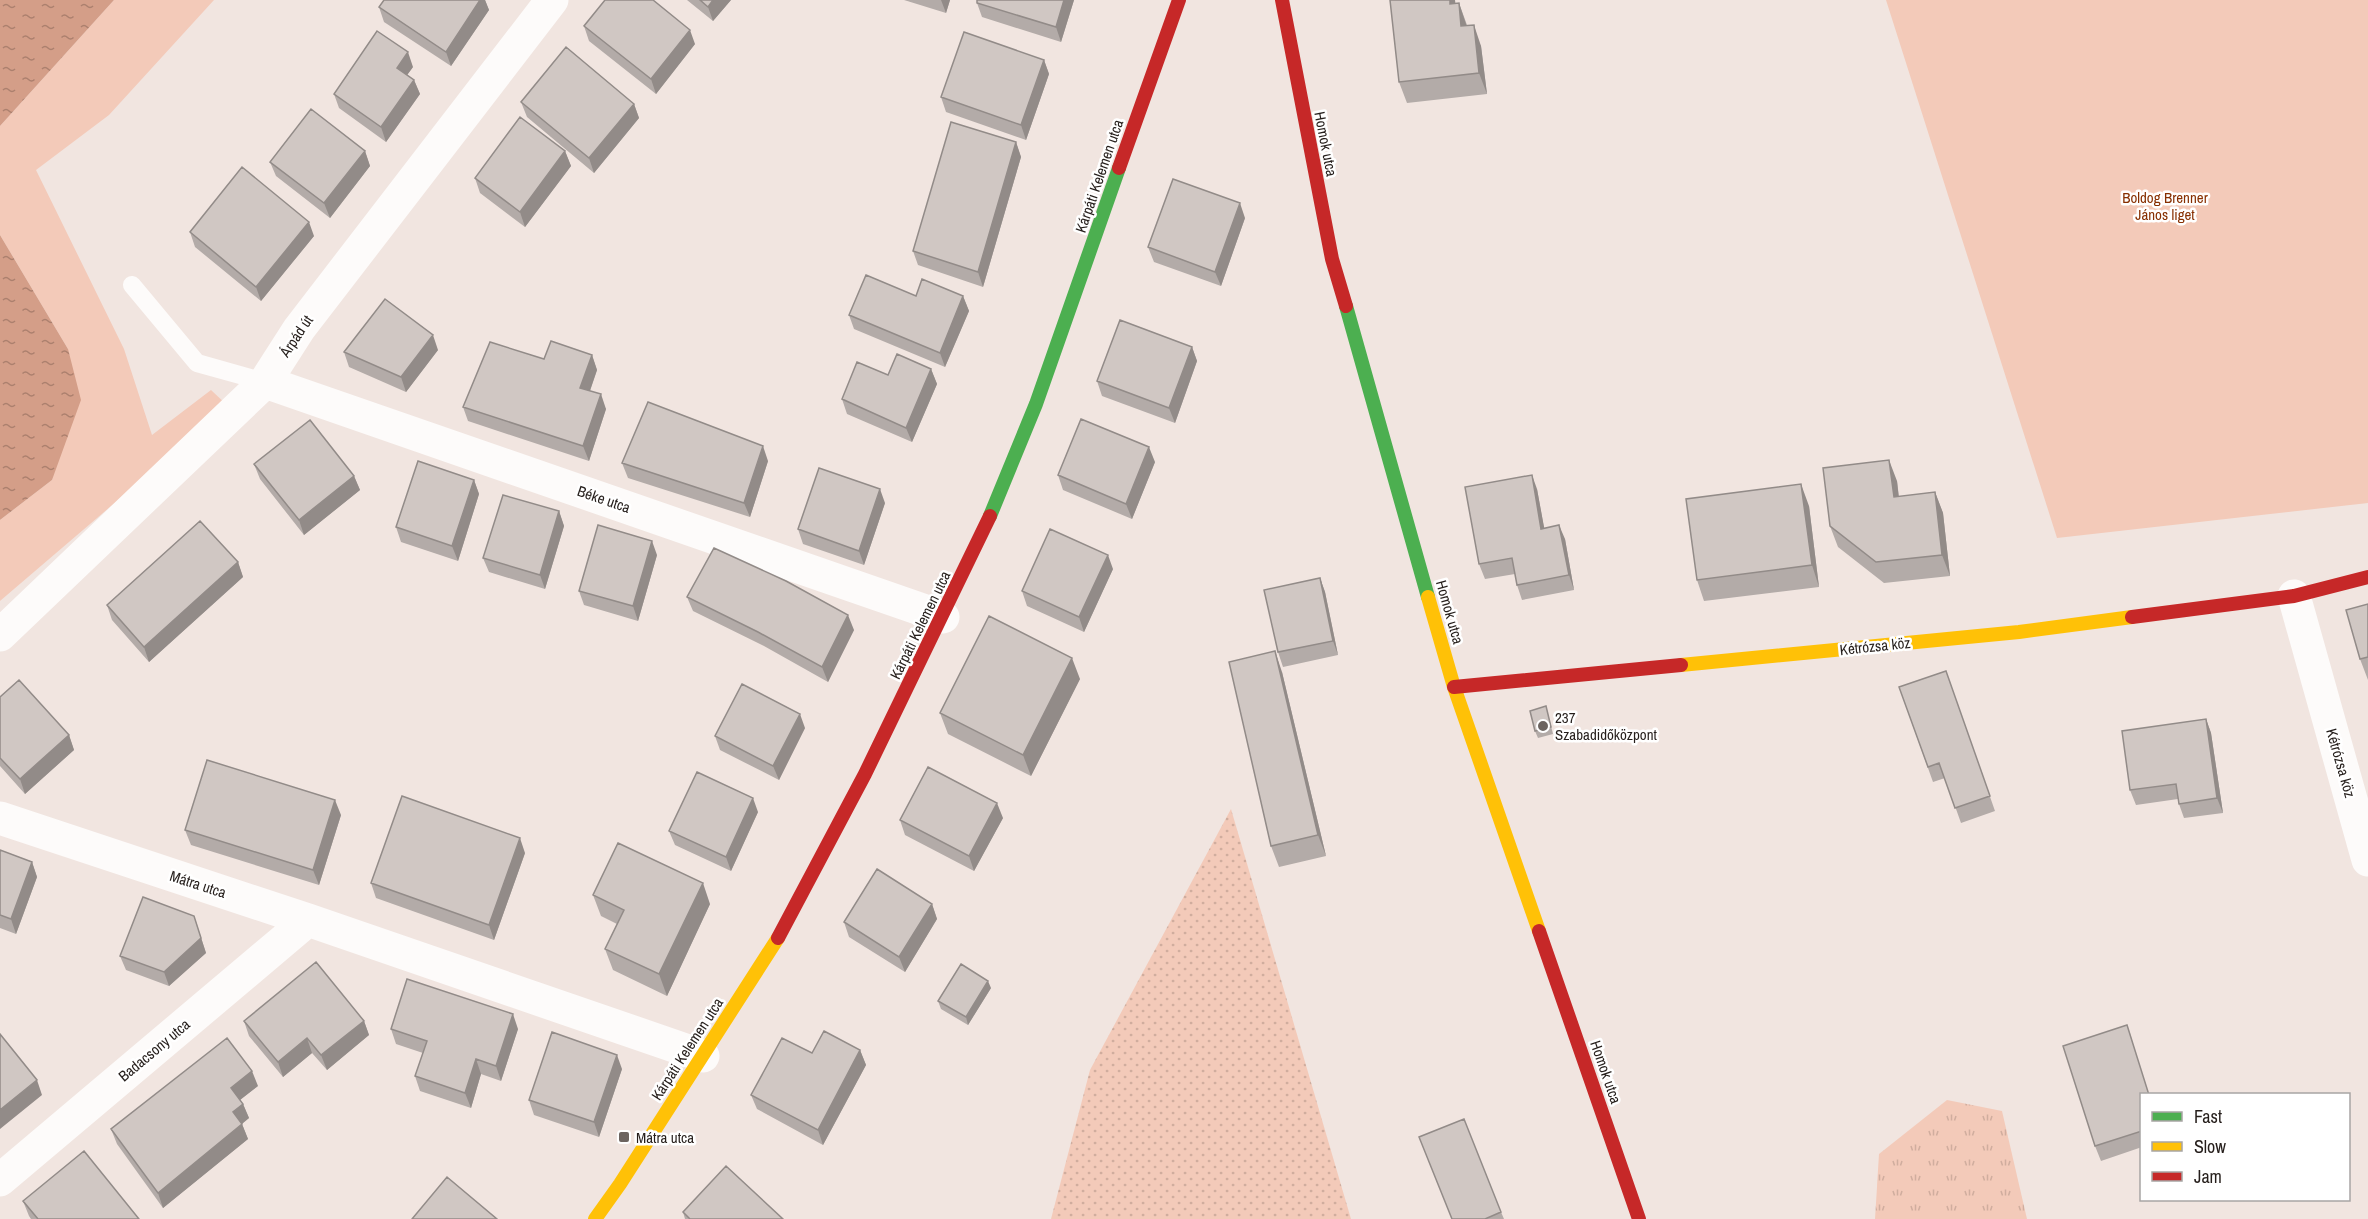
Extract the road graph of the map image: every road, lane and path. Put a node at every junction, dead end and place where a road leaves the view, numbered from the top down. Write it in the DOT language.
graph roads {
  1 [pos="552,0"];
  2 [pos="1179,0"];
  3 [pos="1282,0"];
  4 [pos="132,285"];
  5 [pos="265,382"];
  6 [pos="2368,577"];
  7 [pos="2294,596"];
  8 [pos="943,617"];
  9 [pos="0,635"];
  10 [pos="1454,687"];
  11 [pos="0,818"];
  12 [pos="2368,860"];
  13 [pos="308,920"];
  14 [pos="703,1056"];
  15 [pos="0,1180"];
  16 [pos="595,1219"];
  17 [pos="1639,1219"];
  1 -- 5 [label="street, Árpád út"];
  2 -- 8 [label="street, Kárpáti Kelemen utca"];
  3 -- 10 [label="street, Homok utca"];
  4 -- 5 [label="lane"];
  5 -- 8 [label="street, Béke utca"];
  5 -- 9 [label="street, Árpád út"];
  6 -- 7 [label="street, Kétrózsa köz"];
  7 -- 10 [label="street, Kétrózsa köz"];
  7 -- 12 [label="street, Kétrózsa köz"];
  8 -- 14 [label="street, Kárpáti Kelemen utca"];
  10 -- 17 [label="street, Homok utca"];
  11 -- 13 [label="street, Mátra utca"];
  13 -- 14 [label="street, Mátra utca"];
  13 -- 15 [label="street, Badacsony utca"];
  14 -- 16 [label="street, Kárpáti Kelemen utca"];
}
